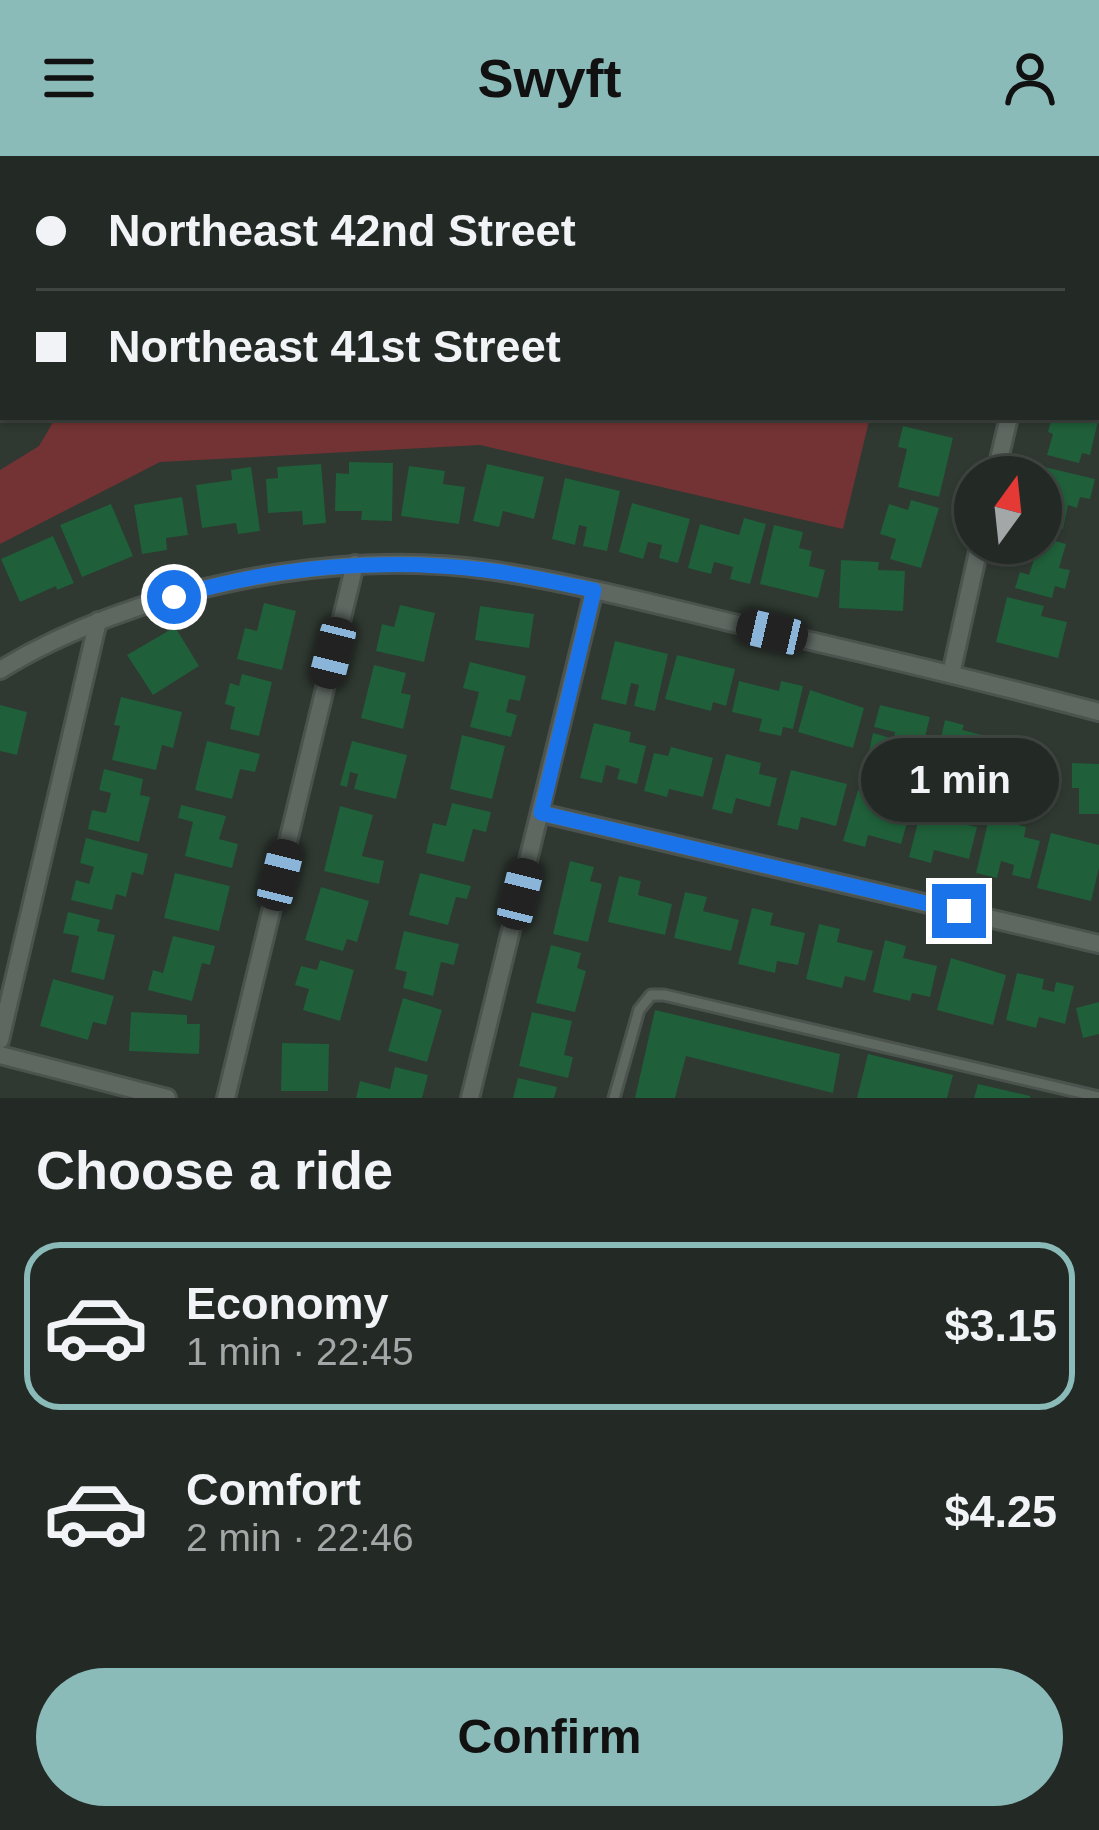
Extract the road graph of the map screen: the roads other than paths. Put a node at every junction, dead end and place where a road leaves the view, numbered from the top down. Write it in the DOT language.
graph roads {
  1 [pos="1008,420"];
  2 [pos="1000,456"];
  3 [pos="355,564"];
  4 [pos="975,564"];
  5 [pos="594,590"];
  6 [pos="98,621"];
  7 [pos="0,670"];
  8 [pos="951,674"];
  9 [pos="1099,712"];
  10 [pos="541,813"];
  11 [pos="1099,944"];
  12 [pos="0,1040"];
  13 [pos="0,1055"];
  14 [pos="1099,1097"];
  15 [pos="167,1098"];
  16 [pos="226,1098"];
  17 [pos="470,1098"];
  18 [pos="614,1098"];
  1 -- 2 [label="street"];
  3 -- 5 [label="street"];
  3 -- 6 [label="street"];
  3 -- 16 [label="street"];
  4 -- 8 [label="street"];
  5 -- 8 [label="street"];
  5 -- 10 [label="street"];
  6 -- 7 [label="street"];
  6 -- 12 [label="street"];
  8 -- 9 [label="street"];
  10 -- 11 [label="street"];
  10 -- 17 [label="street"];
  13 -- 15 [label="street"];
  14 -- 18 [label="lane"];
}
